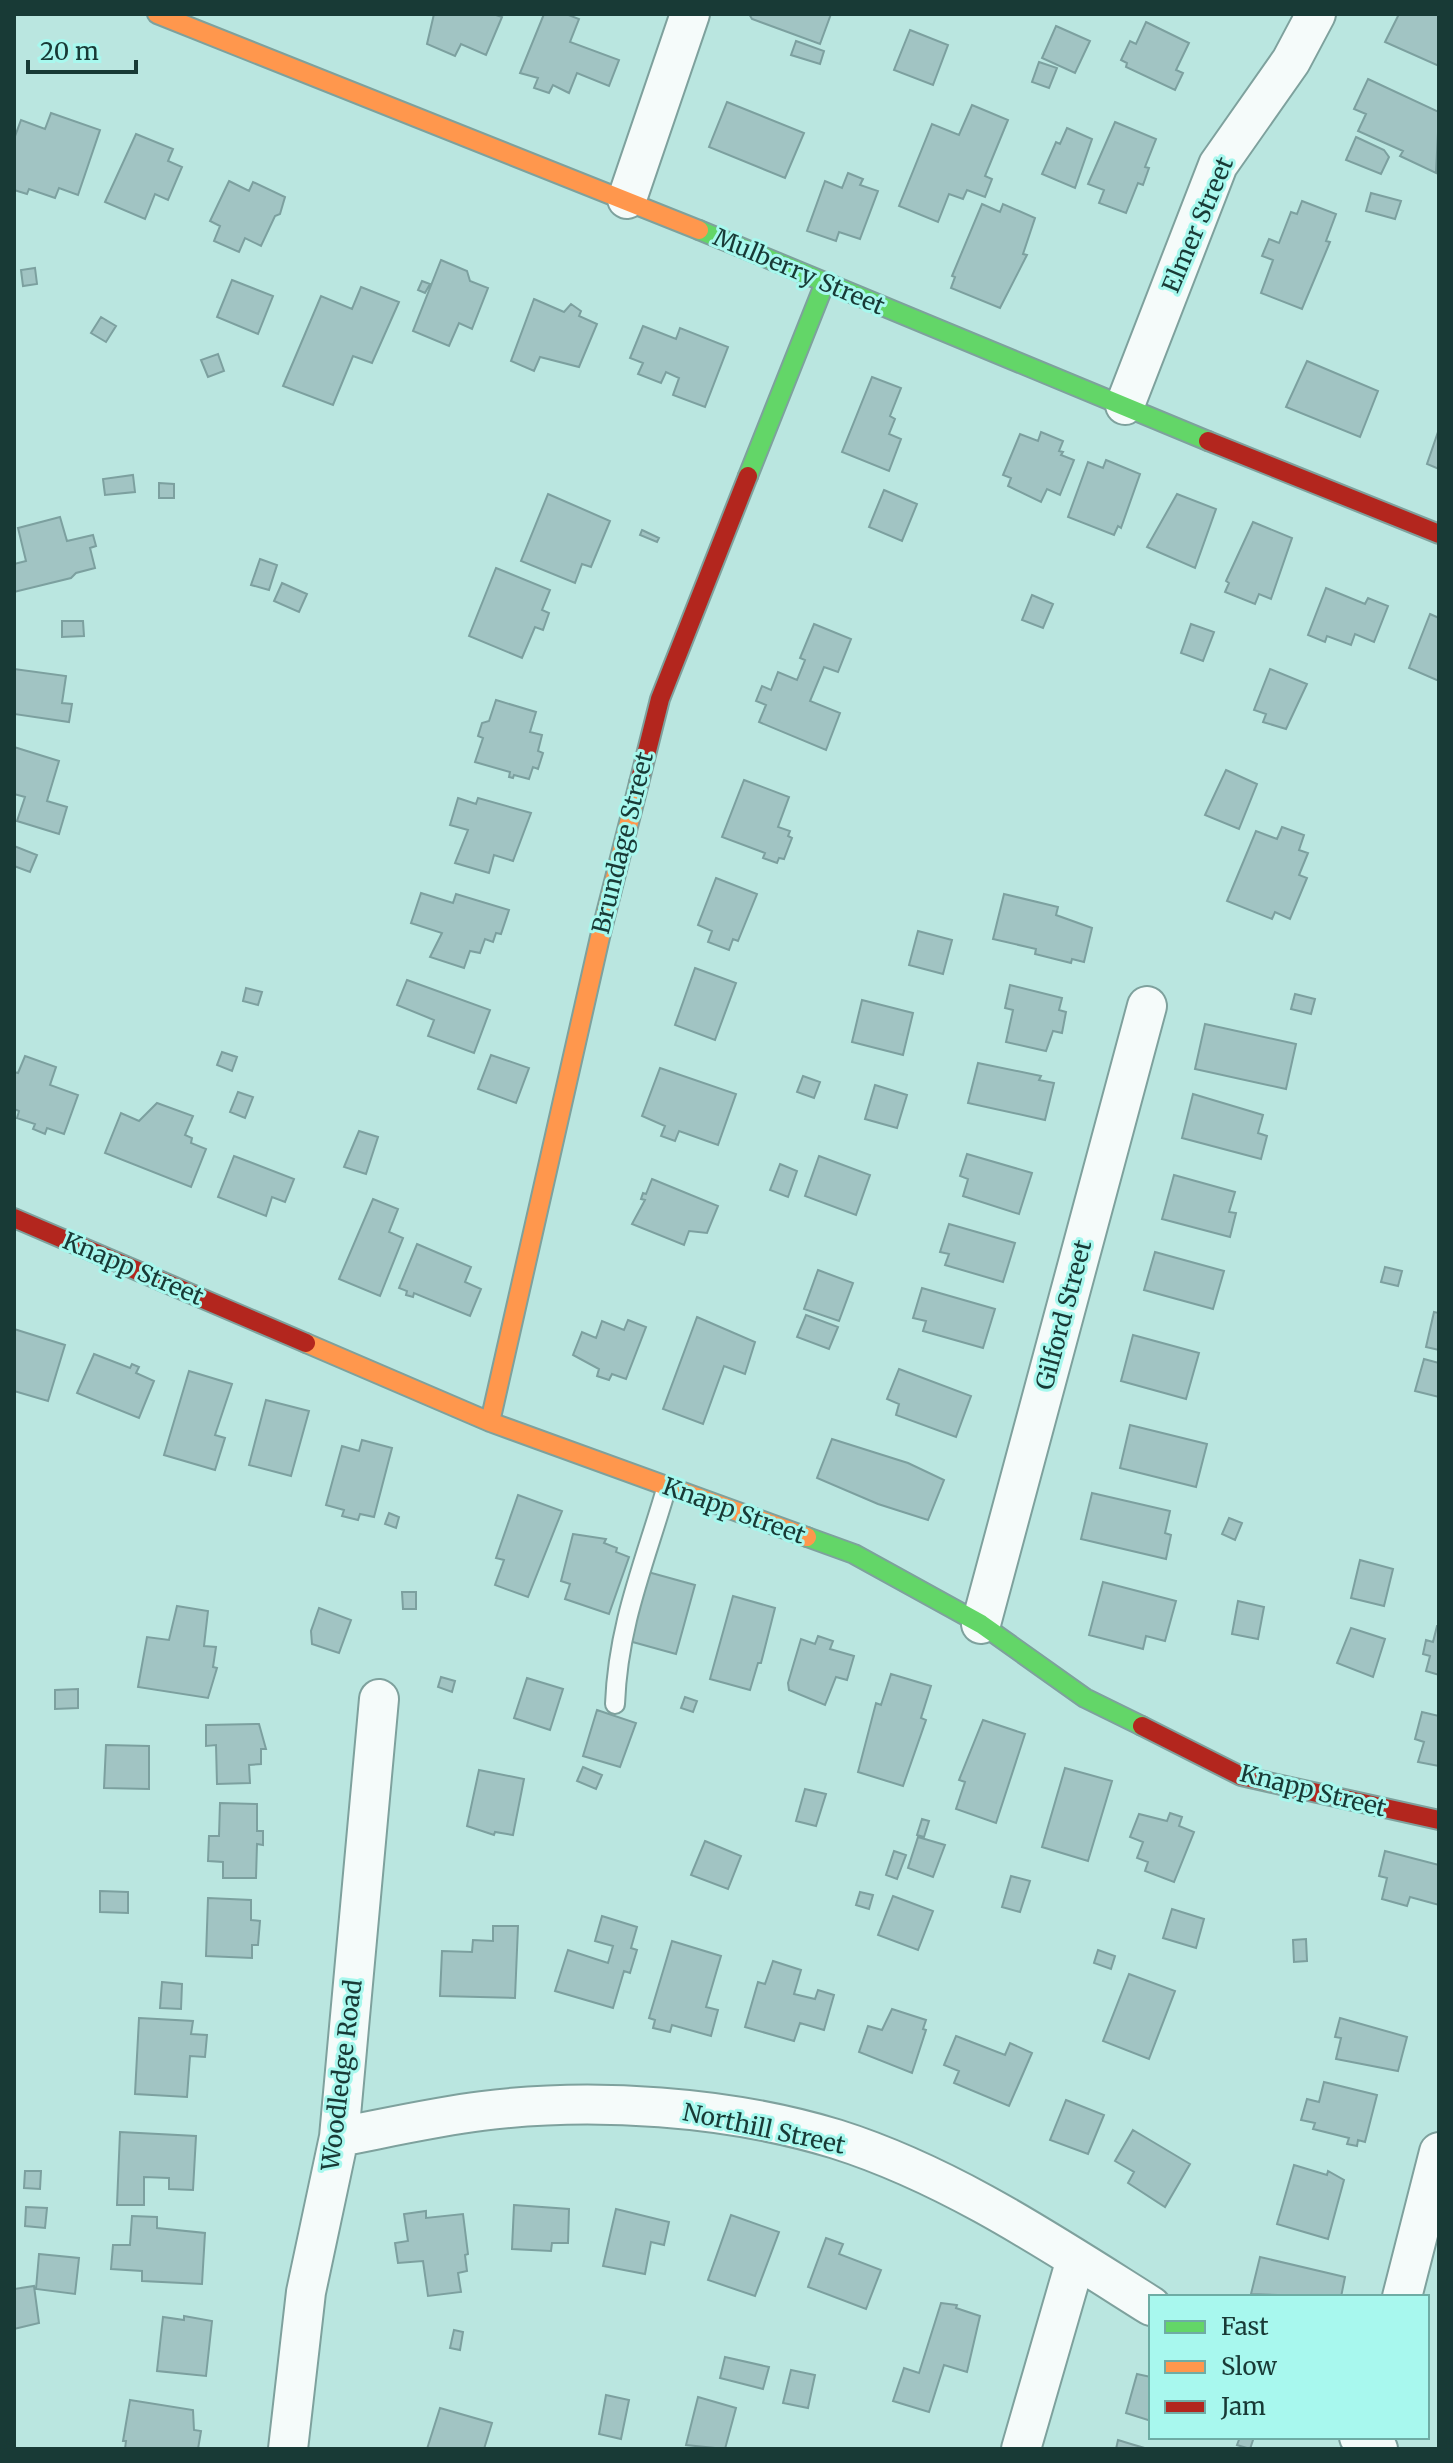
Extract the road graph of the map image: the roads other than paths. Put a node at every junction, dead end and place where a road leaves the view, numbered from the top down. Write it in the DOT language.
graph roads {
  1 [pos="157,14"];
  2 [pos="690,14"];
  3 [pos="1316,14"];
  4 [pos="627,199"];
  5 [pos="824,285"];
  6 [pos="1125,405"];
  7 [pos="1439,534"];
  8 [pos="1147,1006"];
  9 [pos="14,1218"];
  10 [pos="490,1422"];
  11 [pos="667,1486"];
  12 [pos="981,1624"];
  13 [pos="379,1699"];
  14 [pos="615,1704"];
  15 [pos="1439,1820"];
  16 [pos="339,2137"];
  17 [pos="1439,2152"];
  18 [pos="1076,2259"];
  19 [pos="1403,2295"];
  20 [pos="1149,2305"];
  21 [pos="288,2449"];
  22 [pos="1021,2449"];
  1 -- 4 [label="street, Mulberry Street"];
  2 -- 4 [label="street"];
  3 -- 6 [label="street, Elmer Street"];
  4 -- 5 [label="street, Mulberry Street"];
  5 -- 6 [label="street, Mulberry Street"];
  5 -- 10 [label="street, Brundage Street"];
  6 -- 7 [label="street, Mulberry Street"];
  8 -- 12 [label="street, Gilford Street"];
  9 -- 10 [label="street, Knapp Street"];
  10 -- 11 [label="street, Knapp Street"];
  11 -- 12 [label="street, Knapp Street"];
  11 -- 14 [label="lane"];
  12 -- 15 [label="street, Knapp Street"];
  13 -- 16 [label="street, Woodledge Road"];
  16 -- 18 [label="street, Northill Street"];
  16 -- 21 [label="street, Woodledge Road"];
  17 -- 19 [label="street"];
  18 -- 20 [label="street, Northill Street"];
  18 -- 22 [label="street"];
}
